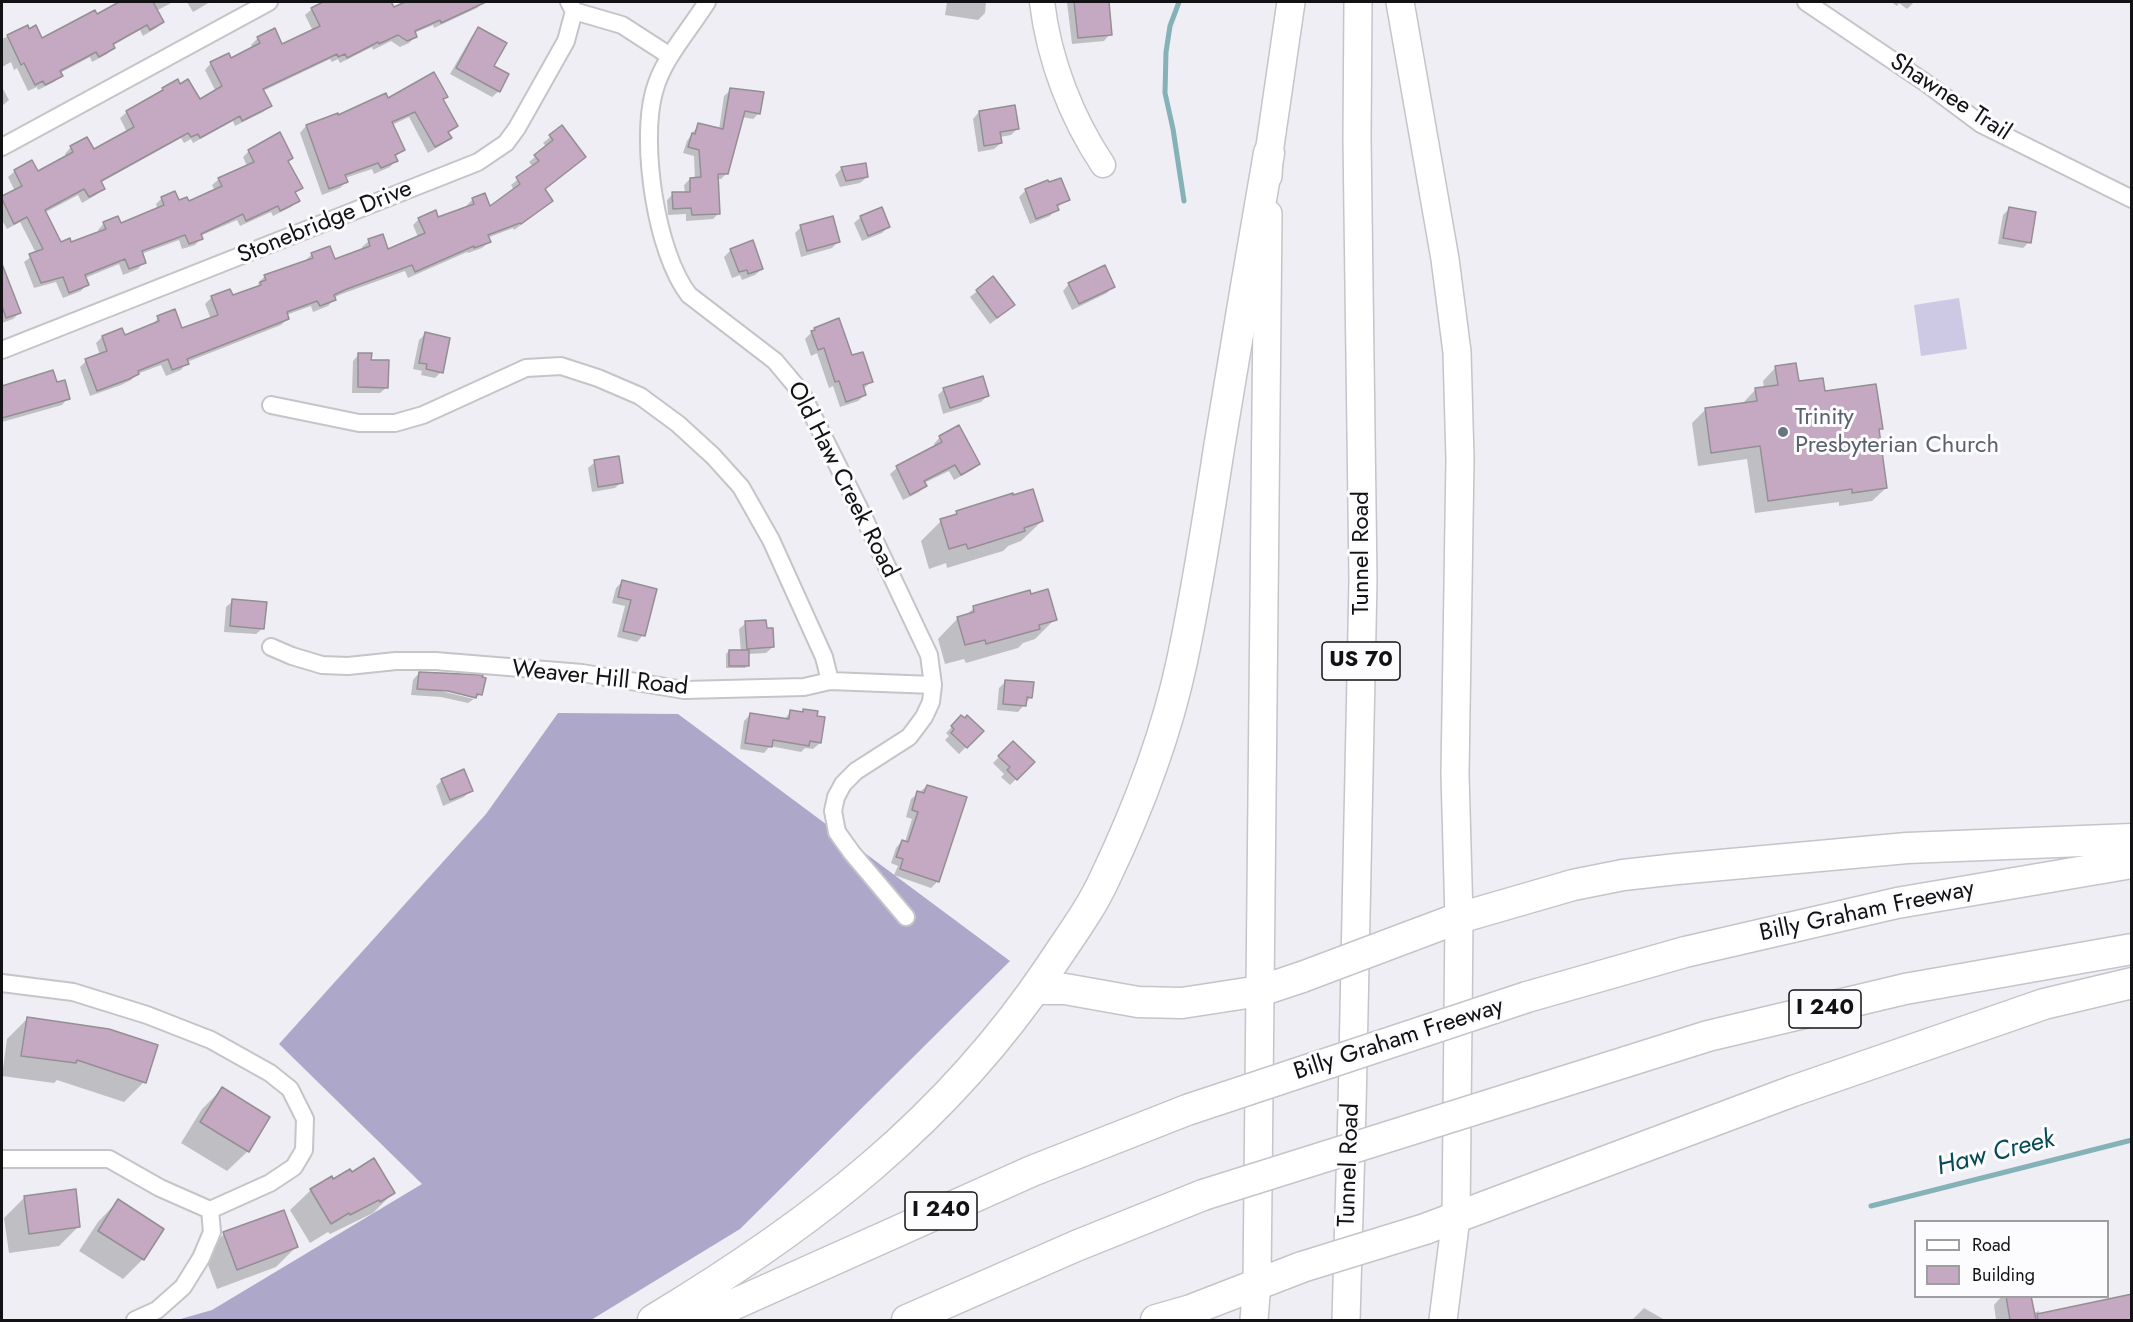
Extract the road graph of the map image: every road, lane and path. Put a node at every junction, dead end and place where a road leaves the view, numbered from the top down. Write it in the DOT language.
graph roads {
  1 [pos="269,2"];
  2 [pos="707,2"];
  3 [pos="1041,2"];
  4 [pos="1291,2"];
  5 [pos="1358,2"];
  6 [pos="1400,2"];
  7 [pos="1806,2"];
  8 [pos="571,6"];
  9 [pos="670,56"];
  10 [pos="2,147"];
  11 [pos="1269,153"];
  12 [pos="1103,165"];
  13 [pos="2132,200"];
  14 [pos="2,350"];
  15 [pos="271,405"];
  16 [pos="271,647"];
  17 [pos="830,681"];
  18 [pos="933,685"];
  19 [pos="2132,839"];
  20 [pos="2132,863"];
  21 [pos="906,917"];
  22 [pos="1459,918"];
  23 [pos="2132,949"];
  24 [pos="2,983"];
  25 [pos="2132,983"];
  26 [pos="1035,989"];
  27 [pos="1260,991"];
  28 [pos="2,1159"];
  29 [pos="210,1210"];
  30 [pos="1456,1218"];
  31 [pos="1257,1283"];
  32 [pos="1191,1310"];
  33 [pos="135,1320"];
  34 [pos="652,1320"];
  35 [pos="699,1320"];
  36 [pos="908,1320"];
  37 [pos="1156,1320"];
  38 [pos="1222,1320"];
  39 [pos="1254,1320"];
  40 [pos="1346,1320"];
  41 [pos="1443,1320"];
  1 -- 10 [label="street"];
  2 -- 9 [label="street, Old Haw Creek Road"];
  3 -- 12 [label="street"];
  4 -- 11 [label="main road"];
  5 -- 40 [label="main road, Tunnel Road / US 70"];
  6 -- 22 [label="main road"];
  7 -- 13 [label="street, Shawnee Trail"];
  8 -- 9 [label="street, Stonebridge Drive"];
  8 -- 14 [label="street, Stonebridge Drive"];
  9 -- 18 [label="street, Old Haw Creek Road"];
  11 -- 26 [label="highway"];
  11 -- 27 [label="main road"];
  15 -- 17 [label="street"];
  16 -- 17 [label="street, Weaver Hill Road"];
  17 -- 18 [label="street, Weaver Hill Road"];
  18 -- 21 [label="street, Old Haw Creek Road"];
  19 -- 22 [label="highway"];
  20 -- 35 [label="highway, Billy Graham Freeway / I 240, bridge"];
  22 -- 27 [label="highway, bridge"];
  22 -- 30 [label="main road"];
  23 -- 36 [label="highway, I 240, bridge"];
  24 -- 29 [label="street"];
  25 -- 30 [label="highway"];
  26 -- 27 [label="highway"];
  26 -- 34 [label="highway"];
  27 -- 31 [label="main road"];
  28 -- 29 [label="street"];
  29 -- 33 [label="street"];
  30 -- 31 [label="highway, bridge"];
  30 -- 41 [label="main road"];
  31 -- 32 [label="highway"];
  31 -- 39 [label="main road"];
  32 -- 37 [label="highway"];
  32 -- 38 [label="highway"];
}
